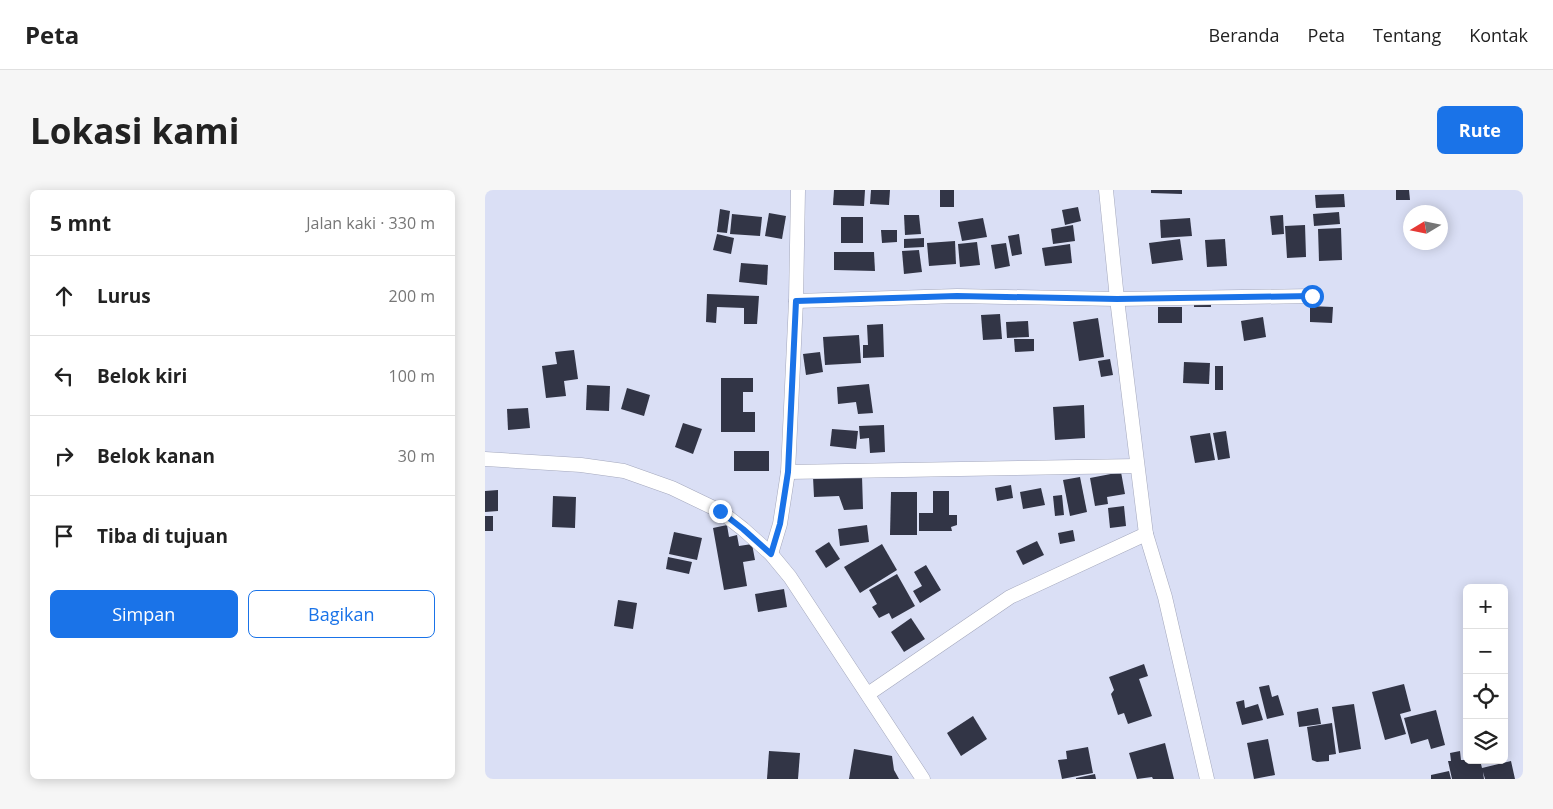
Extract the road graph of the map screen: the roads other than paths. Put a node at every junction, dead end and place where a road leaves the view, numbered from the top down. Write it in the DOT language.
graph roads {
  1 [pos="798,190"];
  2 [pos="1106,190"];
  3 [pos="1312,296"];
  4 [pos="1117,299"];
  5 [pos="796,301"];
  6 [pos="485,459"];
  7 [pos="1137,466"];
  8 [pos="788,472"];
  9 [pos="1145,534"];
  10 [pos="771,554"];
  11 [pos="868,694"];
  12 [pos="923,779"];
  13 [pos="1207,779"];
  1 -- 5 [label="street"];
  2 -- 4 [label="street"];
  3 -- 4 [label="street"];
  4 -- 5 [label="street"];
  4 -- 7 [label="street"];
  5 -- 8 [label="street"];
  6 -- 10 [label="street"];
  7 -- 8 [label="street"];
  7 -- 9 [label="street"];
  8 -- 10 [label="street"];
  9 -- 11 [label="street"];
  9 -- 13 [label="street"];
  10 -- 11 [label="street"];
  11 -- 12 [label="street"];
}
